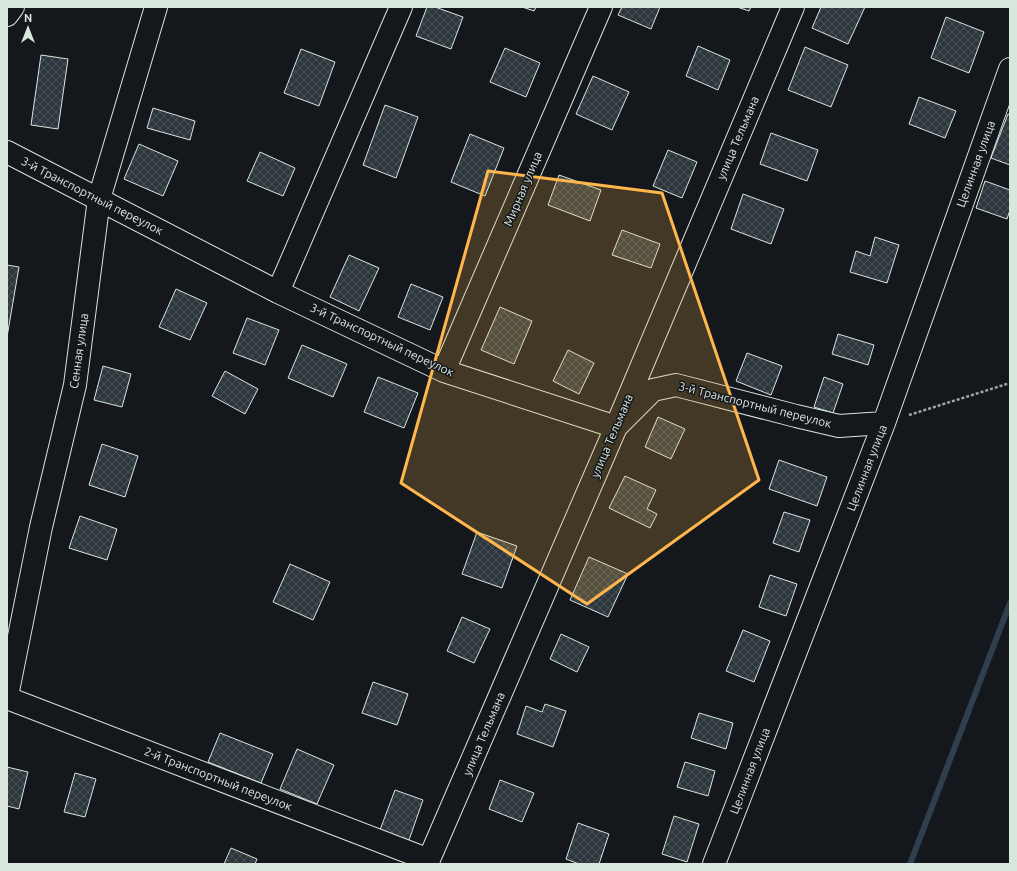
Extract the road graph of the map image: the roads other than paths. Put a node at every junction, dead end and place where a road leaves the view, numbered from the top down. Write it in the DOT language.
graph roads {
  1 [pos="14,7"];
  2 [pos="156,7"];
  3 [pos="401,7"];
  4 [pos="601,7"];
  5 [pos="793,7"];
  6 [pos="7,15"];
  7 [pos="1010,69"];
  8 [pos="7,152"];
  9 [pos="99,199"];
  10 [pos="278,292"];
  11 [pos="444,371"];
  12 [pos="884,423"];
  13 [pos="616,427"];
  14 [pos="7,697"];
  15 [pos="428,862"];
  16 [pos="714,864"];
  1 -- 6 [label="street"];
  2 -- 9 [label="street, Сенная улица"];
  3 -- 10 [label="street"];
  4 -- 11 [label="street, Мирная улица"];
  5 -- 13 [label="street, улица Тельмана"];
  7 -- 12 [label="street, Целинная улица"];
  8 -- 9 [label="street, 3-й Транспортный переулок"];
  9 -- 10 [label="street, 3-й Транспортный переулок"];
  9 -- 14 [label="street, Сенная улица"];
  10 -- 11 [label="street, 3-й Транспортный переулок"];
  11 -- 13 [label="street, 3-й Транспортный переулок"];
  12 -- 13 [label="street, 3-й Транспортный переулок"];
  12 -- 16 [label="street, Целинная улица"];
  13 -- 15 [label="street, улица Тельмана"];
  14 -- 15 [label="street, 2-й Транспортный переулок"];
}
